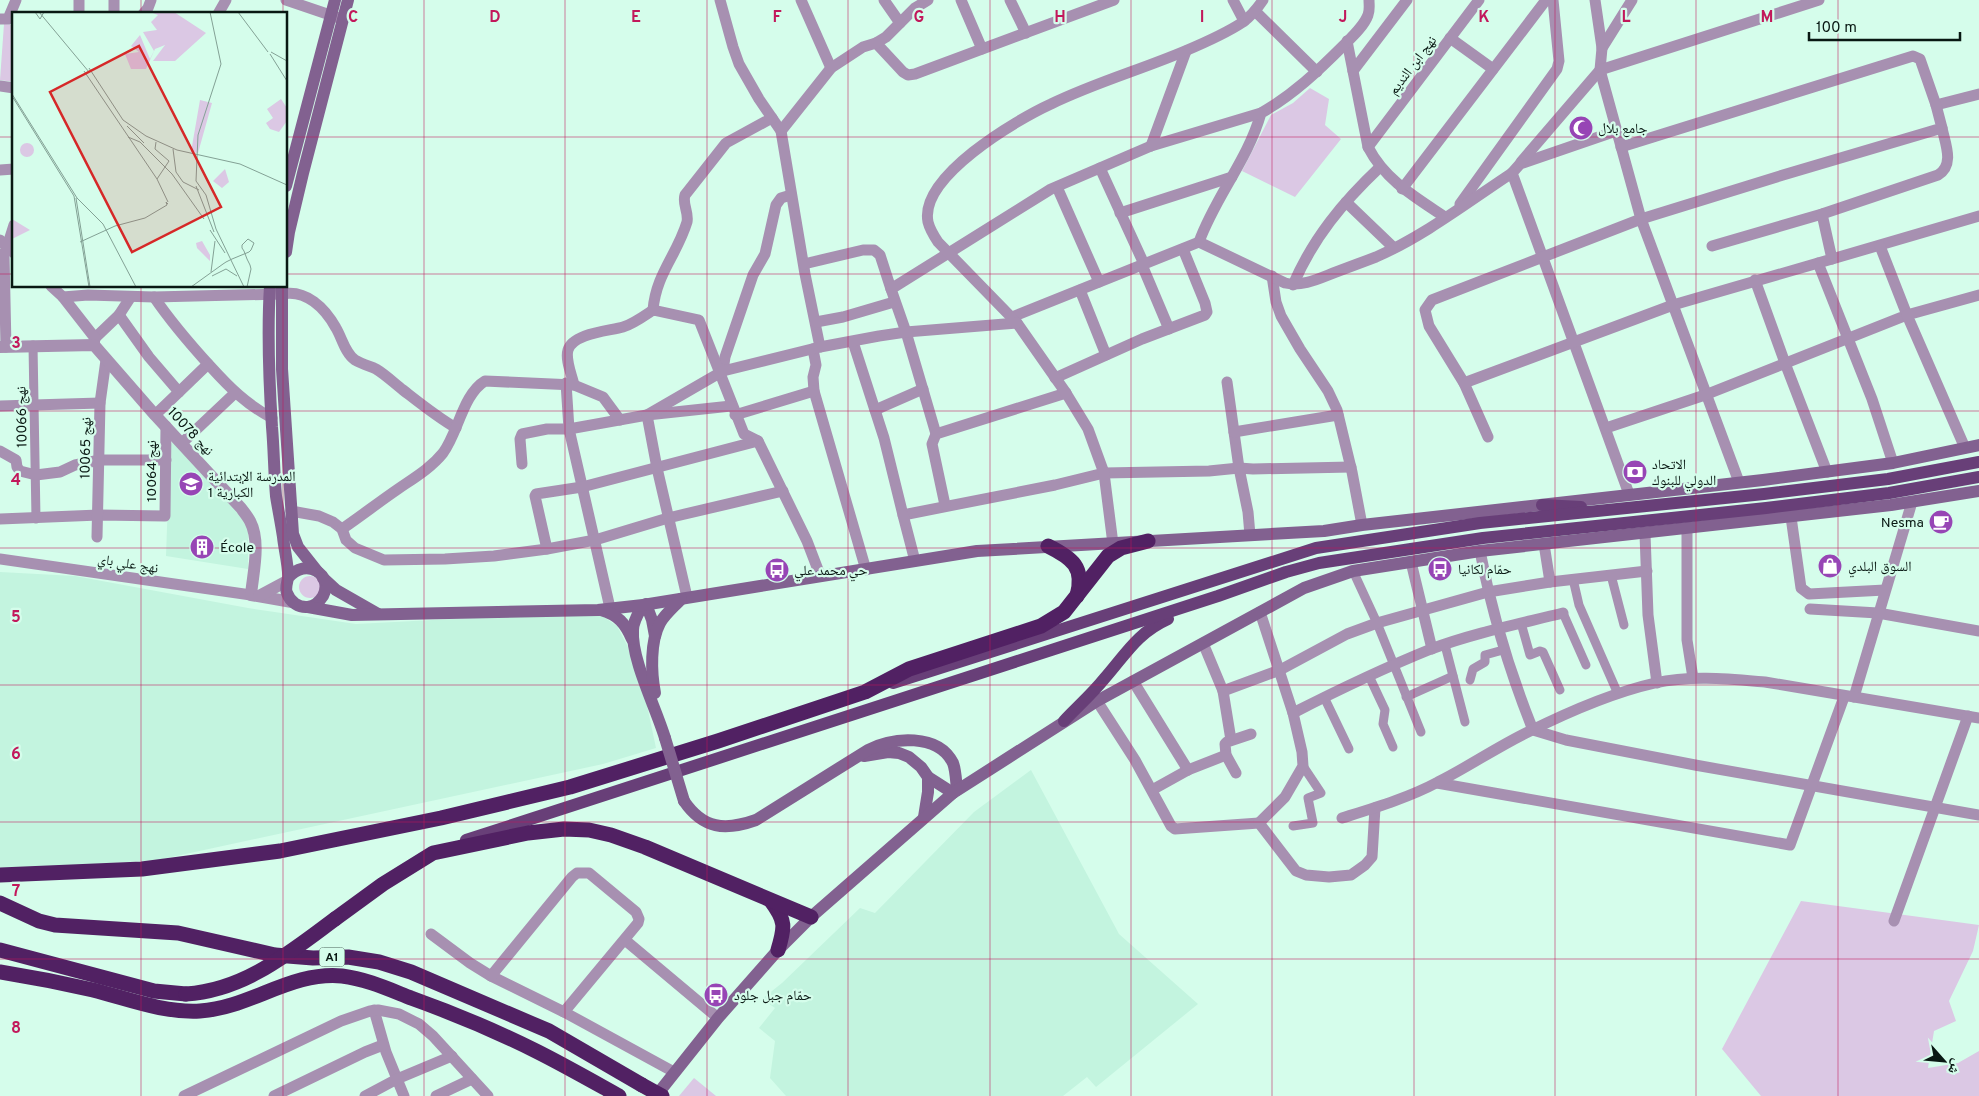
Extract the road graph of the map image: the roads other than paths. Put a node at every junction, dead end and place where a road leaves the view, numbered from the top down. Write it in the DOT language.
graph roads {
  1 [pos="16,0"];
  2 [pos="151,0"];
  3 [pos="226,0"];
  4 [pos="286,0"];
  5 [pos="335,0"];
  6 [pos="348,0"];
  7 [pos="720,0"];
  8 [pos="801,0"];
  9 [pos="884,0"];
  10 [pos="928,0"];
  11 [pos="961,0"];
  12 [pos="1010,0"];
  13 [pos="1114,0"];
  14 [pos="1233,0"];
  15 [pos="1263,0"];
  16 [pos="1369,0"];
  17 [pos="1407,0"];
  18 [pos="1479,0"];
  19 [pos="1546,0"];
  20 [pos="1553,0"];
  21 [pos="1595,0"];
  22 [pos="1632,0"];
  23 [pos="1819,0"];
  24 [pos="1255,11"];
  25 [pos="145,12"];
  26 [pos="219,12"];
  27 [pos="337,17"];
  28 [pos="7,19"];
  29 [pos="1244,21"];
  30 [pos="900,23"];
  31 [pos="1026,33"];
  32 [pos="1450,38"];
  33 [pos="1347,41"];
  34 [pos="876,43"];
  35 [pos="1602,48"];
  36 [pos="982,49"];
  37 [pos="1186,51"];
  38 [pos="831,68"];
  39 [pos="1494,69"];
  40 [pos="1600,70"];
  41 [pos="1353,71"];
  42 [pos="1316,72"];
  43 [pos="1979,94"];
  44 [pos="1936,106"];
  45 [pos="1261,113"];
  46 [pos="772,118"];
  47 [pos="1942,128"];
  48 [pos="1616,131"];
  49 [pos="781,132"];
  50 [pos="1151,146"];
  51 [pos="1368,147"];
  52 [pos="1621,147"];
  53 [pos="1520,164"];
  54 [pos="288,166"];
  55 [pos="1380,167"];
  56 [pos="1100,168"];
  57 [pos="1512,173"];
  58 [pos="1232,177"];
  59 [pos="1057,187"];
  60 [pos="1402,189"];
  61 [pos="791,194"];
  62 [pos="1346,202"];
  63 [pos="1120,213"];
  64 [pos="1822,214"];
  65 [pos="1450,215"];
  66 [pos="1979,216"];
  67 [pos="1641,219"];
  68 [pos="12,231"];
  69 [pos="288,239"];
  70 [pos="1199,242"];
  71 [pos="1712,246"];
  72 [pos="1880,246"];
  73 [pos="1394,248"];
  74 [pos="1183,249"];
  75 [pos="5,250"];
  76 [pos="948,254"];
  77 [pos="1542,257"];
  78 [pos="1832,259"];
  79 [pos="1818,263"];
  80 [pos="804,264"];
  81 [pos="1143,265"];
  82 [pos="1272,276"];
  83 [pos="1754,280"];
  84 [pos="1099,282"];
  85 [pos="1293,285"];
  86 [pos="53,288"];
  87 [pos="891,289"];
  88 [pos="276,290"];
  89 [pos="1080,290"];
  90 [pos="1979,295"];
  91 [pos="63,297"];
  92 [pos="154,297"];
  93 [pos="130,298"];
  94 [pos="894,302"];
  95 [pos="1673,305"];
  96 [pos="653,310"];
  97 [pos="3,312"];
  98 [pos="119,315"];
  99 [pos="1907,315"];
  100 [pos="1014,320"];
  101 [pos="816,322"];
  102 [pos="1169,329"];
  103 [pos="906,332"];
  104 [pos="1847,339"];
  105 [pos="95,342"];
  106 [pos="853,342"];
  107 [pos="1573,342"];
  108 [pos="33,345"];
  109 [pos="3,347"];
  110 [pos="817,348"];
  111 [pos="1106,355"];
  112 [pos="106,360"];
  113 [pos="1785,363"];
  114 [pos="208,364"];
  115 [pos="720,372"];
  116 [pos="1056,378"];
  117 [pos="1227,382"];
  118 [pos="1464,383"];
  119 [pos="570,384"];
  120 [pos="923,389"];
  121 [pos="814,391"];
  122 [pos="179,392"];
  123 [pos="235,392"];
  124 [pos="1066,393"];
  125 [pos="1705,394"];
  126 [pos="100,403"];
  127 [pos="35,405"];
  128 [pos="0,406"];
  129 [pos="875,410"];
  130 [pos="733,411"];
  131 [pos="1338,414"];
  132 [pos="155,415"];
  133 [pos="647,415"];
  134 [pos="272,418"];
  135 [pos="620,420"];
  136 [pos="166,426"];
  137 [pos="456,428"];
  138 [pos="1606,428"];
  139 [pos="569,429"];
  140 [pos="1234,432"];
  141 [pos="936,434"];
  142 [pos="1488,436"];
  143 [pos="758,441"];
  144 [pos="182,443"];
  145 [pos="1979,445"];
  146 [pos="1965,448"];
  147 [pos="0,450"];
  148 [pos="100,460"];
  149 [pos="166,460"];
  150 [pos="1979,462"];
  151 [pos="1893,463"];
  152 [pos="522,464"];
  153 [pos="1351,467"];
  154 [pos="657,468"];
  155 [pos="1238,468"];
  156 [pos="1827,472"];
  157 [pos="1104,473"];
  158 [pos="36,475"];
  159 [pos="1979,477"];
  160 [pos="1738,482"];
  161 [pos="582,487"];
  162 [pos="783,491"];
  163 [pos="1979,491"];
  164 [pos="1629,494"];
  165 [pos="1912,502"];
  166 [pos="1542,504"];
  167 [pos="945,506"];
  168 [pos="1621,509"];
  169 [pos="291,511"];
  170 [pos="903,514"];
  171 [pos="99,515"];
  172 [pos="1791,517"];
  173 [pos="668,518"];
  174 [pos="0,519"];
  175 [pos="36,519"];
  176 [pos="1362,525"];
  177 [pos="342,529"];
  178 [pos="1686,529"];
  179 [pos="1645,534"];
  180 [pos="1250,535"];
  181 [pos="97,537"];
  182 [pos="595,540"];
  183 [pos="1148,541"];
  184 [pos="1113,544"];
  185 [pos="1544,544"];
  186 [pos="1048,546"];
  187 [pos="547,549"];
  188 [pos="1480,551"];
  189 [pos="0,559"];
  190 [pos="915,561"];
  191 [pos="1411,562"];
  192 [pos="866,570"];
  193 [pos="1647,571"];
  194 [pos="1353,572"];
  195 [pos="320,575"];
  196 [pos="820,575"];
  197 [pos="1612,575"];
  198 [pos="287,579"];
  199 [pos="1574,579"];
  200 [pos="1550,582"];
  201 [pos="1885,590"];
  202 [pos="1488,592"];
  203 [pos="255,595"];
  204 [pos="1218,596"];
  205 [pos="684,598"];
  206 [pos="1076,599"];
  207 [pos="292,602"];
  208 [pos="644,604"];
  209 [pos="308,606"];
  210 [pos="604,609"];
  211 [pos="1810,609"];
  212 [pos="1423,610"];
  213 [pos="1260,612"];
  214 [pos="1563,613"];
  215 [pos="1878,613"];
  216 [pos="380,615"];
  217 [pos="1377,623"];
  218 [pos="1520,623"];
  219 [pos="1624,625"];
  220 [pos="1498,628"];
  221 [pos="1979,631"];
  222 [pos="655,639"];
  223 [pos="1203,643"];
  224 [pos="635,645"];
  225 [pos="1445,645"];
  226 [pos="1432,649"];
  227 [pos="1503,650"];
  228 [pos="1393,665"];
  229 [pos="1586,665"];
  230 [pos="1280,670"];
  231 [pos="1370,676"];
  232 [pos="1453,676"];
  233 [pos="1693,678"];
  234 [pos="1470,680"];
  235 [pos="1133,681"];
  236 [pos="1657,683"];
  237 [pos="1560,690"];
  238 [pos="1224,691"];
  239 [pos="865,692"];
  240 [pos="1618,694"];
  241 [pos="1406,696"];
  242 [pos="1324,697"];
  243 [pos="1849,697"];
  244 [pos="1097,701"];
  245 [pos="1293,712"];
  246 [pos="658,716"];
  247 [pos="1973,717"];
  248 [pos="1064,721"];
  249 [pos="1465,722"];
  250 [pos="1533,730"];
  251 [pos="1421,732"];
  252 [pos="1251,734"];
  253 [pos="1231,740"];
  254 [pos="1392,747"];
  255 [pos="1349,749"];
  256 [pos="1226,755"];
  257 [pos="857,757"];
  258 [pos="1303,766"];
  259 [pos="1188,770"];
  260 [pos="1236,773"];
  261 [pos="928,777"];
  262 [pos="1436,783"];
  263 [pos="1813,785"];
  264 [pos="1152,790"];
  265 [pos="955,792"];
  266 [pos="1375,808"];
  267 [pos="1934,808"];
  268 [pos="1979,815"];
  269 [pos="924,817"];
  270 [pos="1342,818"];
  271 [pos="1258,823"];
  272 [pos="1293,826"];
  273 [pos="433,853"];
  274 [pos="0,875"];
  275 [pos="771,901"];
  276 [pos="0,903"];
  277 [pos="812,917"];
  278 [pos="1894,921"];
  279 [pos="431,934"];
  280 [pos="624,940"];
  281 [pos="0,950"];
  282 [pos="778,950"];
  283 [pos="0,972"];
  284 [pos="491,976"];
  285 [pos="374,1010"];
  286 [pos="564,1012"];
  287 [pos="718,1018"];
  288 [pos="383,1045"];
  289 [pos="452,1056"];
  290 [pos="674,1072"];
  291 [pos="397,1078"];
  292 [pos="472,1080"];
  293 [pos="184,1096"];
  294 [pos="274,1096"];
  295 [pos="365,1096"];
  296 [pos="404,1096"];
  297 [pos="436,1096"];
  298 [pos="488,1096"];
  299 [pos="619,1096"];
  300 [pos="656,1096"];
  301 [pos="662,1096"];
  1 -- 28 [label="street"];
  2 -- 25 [label="street"];
  3 -- 26 [label="street"];
  4 -- 27 [label="street"];
  5 -- 27 [label="main road"];
  6 -- 27 [label="main road"];
  7 -- 46 [label="street"];
  8 -- 38 [label="street"];
  9 -- 30 [label="street"];
  10 -- 30 [label="street"];
  11 -- 36 [label="street"];
  12 -- 31 [label="street"];
  13 -- 31 [label="street"];
  14 -- 29 [label="street"];
  15 -- 24 [label="street"];
  16 -- 33 [label="street"];
  17 -- 41 [label="street"];
  18 -- 32 [label="street, نهج ابن النديم"];
  19 -- 39 [label="street"];
  20 -- 65 [label="street"];
  21 -- 35 [label="street"];
  22 -- 35 [label="street"];
  23 -- 40 [label="street"];
  24 -- 29 [label="street"];
  24 -- 42 [label="street"];
  27 -- 54 [label="main road"];
  27 -- 69 [label="main road"];
  29 -- 37 [label="street"];
  30 -- 34 [label="street"];
  31 -- 36 [label="street"];
  32 -- 39 [label="street"];
  32 -- 51 [label="street, نهج ابن النديم"];
  33 -- 41 [label="street"];
  33 -- 42 [label="street"];
  34 -- 36 [label="street"];
  34 -- 38 [label="street"];
  35 -- 40 [label="street"];
  37 -- 50 [label="street"];
  37 -- 76 [label="street"];
  38 -- 49 [label="street"];
  39 -- 60 [label="street"];
  40 -- 48 [label="street"];
  40 -- 53 [label="street"];
  41 -- 51 [label="street"];
  42 -- 45 [label="street"];
  43 -- 44 [label="street"];
  44 -- 47 [label="street"];
  44 -- 52 [label="street"];
  45 -- 50 [label="street"];
  45 -- 58 [label="street"];
  46 -- 49 [label="street"];
  46 -- 96 [label="street"];
  47 -- 64 [label="street"];
  47 -- 67 [label="street"];
  48 -- 52 [label="street"];
  48 -- 53 [label="street"];
  49 -- 61 [label="street"];
  50 -- 56 [label="street"];
  51 -- 55 [label="street"];
  52 -- 67 [label="street"];
  53 -- 57 [label="street"];
  55 -- 60 [label="street"];
  55 -- 62 [label="street"];
  56 -- 59 [label="street"];
  56 -- 63 [label="street"];
  57 -- 65 [label="street"];
  57 -- 77 [label="street"];
  58 -- 63 [label="street"];
  58 -- 70 [label="street"];
  59 -- 76 [label="street"];
  59 -- 84 [label="street"];
  60 -- 65 [label="street"];
  61 -- 80 [label="street"];
  61 -- 115 [label="street"];
  62 -- 73 [label="street"];
  62 -- 85 [label="street"];
  63 -- 81 [label="street"];
  64 -- 71 [label="street"];
  64 -- 78 [label="street"];
  65 -- 73 [label="street"];
  66 -- 72 [label="street"];
  67 -- 77 [label="street"];
  67 -- 95 [label="street"];
  68 -- 75 [label="street"];
  70 -- 74 [label="street"];
  70 -- 82 [label="street"];
  72 -- 78 [label="street"];
  72 -- 99 [label="street"];
  73 -- 85 [label="street"];
  74 -- 81 [label="street"];
  74 -- 102 [label="street"];
  75 -- 97 [label="street"];
  76 -- 87 [label="street"];
  76 -- 100 [label="street"];
  77 -- 107 [label="street"];
  77 -- 118 [label="street"];
  78 -- 79 [label="street"];
  79 -- 83 [label="street"];
  79 -- 104 [label="street"];
  80 -- 87 [label="street"];
  80 -- 101 [label="street"];
  81 -- 84 [label="street"];
  81 -- 102 [label="street"];
  82 -- 85 [label="street"];
  82 -- 131 [label="street"];
  83 -- 95 [label="street"];
  83 -- 113 [label="street"];
  84 -- 89 [label="street"];
  86 -- 91 [label="street, نهج 10078"];
  87 -- 94 [label="street"];
  88 -- 92 [label="street"];
  88 -- 134 [label="main road"];
  88 -- 137 [label="street"];
  88 -- 169 [label="main road"];
  89 -- 100 [label="street"];
  89 -- 111 [label="street"];
  90 -- 99 [label="street"];
  91 -- 93 [label="street"];
  91 -- 105 [label="street, نهج 10078"];
  92 -- 93 [label="street"];
  92 -- 114 [label="street"];
  93 -- 98 [label="street"];
  94 -- 101 [label="street"];
  94 -- 103 [label="street"];
  95 -- 107 [label="street"];
  95 -- 125 [label="street"];
  96 -- 115 [label="street"];
  96 -- 119 [label="street"];
  97 -- 109 [label="street"];
  98 -- 105 [label="street"];
  98 -- 122 [label="street"];
  99 -- 104 [label="street"];
  99 -- 146 [label="street"];
  100 -- 103 [label="street"];
  100 -- 116 [label="street"];
  101 -- 110 [label="street"];
  102 -- 111 [label="street"];
  103 -- 106 [label="street"];
  103 -- 120 [label="street"];
  104 -- 113 [label="street"];
  104 -- 151 [label="street"];
  105 -- 108 [label="street"];
  105 -- 112 [label="street, نهج 10078"];
  106 -- 110 [label="street"];
  106 -- 129 [label="street"];
  107 -- 118 [label="street"];
  107 -- 138 [label="street"];
  108 -- 109 [label="street"];
  108 -- 127 [label="street, نهج 10066"];
  110 -- 115 [label="street"];
  110 -- 121 [label="street"];
  111 -- 116 [label="street"];
  112 -- 126 [label="street, نهج 10065"];
  112 -- 132 [label="street, نهج 10078"];
  113 -- 125 [label="street"];
  113 -- 156 [label="street"];
  114 -- 122 [label="street"];
  114 -- 123 [label="street"];
  115 -- 130 [label="street"];
  115 -- 133 [label="street"];
  116 -- 124 [label="street"];
  117 -- 140 [label="street"];
  118 -- 142 [label="street"];
  119 -- 135 [label="street"];
  119 -- 137 [label="street"];
  119 -- 139 [label="street"];
  120 -- 129 [label="street"];
  120 -- 141 [label="street"];
  121 -- 130 [label="street"];
  121 -- 192 [label="street"];
  122 -- 132 [label="street"];
  123 -- 134 [label="street"];
  123 -- 144 [label="street"];
  124 -- 141 [label="street"];
  124 -- 157 [label="street"];
  125 -- 138 [label="street"];
  125 -- 160 [label="street"];
  126 -- 127 [label="street"];
  126 -- 148 [label="street, نهج 10065"];
  127 -- 128 [label="street"];
  127 -- 158 [label="street, نهج 10066"];
  129 -- 170 [label="street"];
  130 -- 133 [label="street"];
  130 -- 143 [label="street"];
  131 -- 140 [label="street"];
  131 -- 153 [label="street"];
  132 -- 136 [label="street, نهج 10078"];
  133 -- 135 [label="street"];
  133 -- 154 [label="street"];
  134 -- 198 [label="main road"];
  135 -- 139 [label="street"];
  136 -- 144 [label="street, نهج 10078"];
  136 -- 149 [label="street, نهج 10064"];
  137 -- 177 [label="street"];
  138 -- 164 [label="street"];
  139 -- 152 [label="street"];
  139 -- 161 [label="street"];
  140 -- 155 [label="street"];
  141 -- 167 [label="street"];
  143 -- 154 [label="street"];
  143 -- 162 [label="street"];
  144 -- 203 [label="street, نهج 10078"];
  145 -- 146 [label="main road"];
  146 -- 151 [label="main road"];
  147 -- 158 [label="street"];
  148 -- 149 [label="street"];
  148 -- 158 [label="street"];
  148 -- 171 [label="street, نهج 10065"];
  149 -- 171 [label="street, نهج 10064"];
  150 -- 168 [label="main road"];
  151 -- 156 [label="main road"];
  153 -- 155 [label="street"];
  153 -- 176 [label="street"];
  154 -- 161 [label="street"];
  154 -- 173 [label="street"];
  155 -- 157 [label="street"];
  155 -- 180 [label="street"];
  156 -- 160 [label="main road"];
  157 -- 167 [label="street"];
  157 -- 184 [label="street"];
  158 -- 175 [label="street, نهج 10066"];
  159 -- 204 [label="main road"];
  160 -- 164 [label="main road"];
  161 -- 182 [label="street"];
  161 -- 187 [label="street"];
  162 -- 173 [label="street"];
  162 -- 196 [label="street"];
  163 -- 165 [label="main road"];
  164 -- 166 [label="main road"];
  165 -- 172 [label="main road"];
  165 -- 201 [label="street"];
  166 -- 168 [label="main road"];
  166 -- 176 [label="main road"];
  167 -- 170 [label="street"];
  168 -- 239 [label="main road"];
  169 -- 177 [label="street"];
  169 -- 195 [label="main road"];
  170 -- 190 [label="street"];
  171 -- 175 [label="street"];
  171 -- 181 [label="street, نهج 10065"];
  172 -- 178 [label="main road"];
  172 -- 201 [label="street"];
  173 -- 182 [label="street"];
  173 -- 205 [label="street"];
  174 -- 175 [label="street"];
  176 -- 180 [label="main road"];
  177 -- 187 [label="street"];
  178 -- 179 [label="main road"];
  178 -- 233 [label="street"];
  179 -- 185 [label="main road"];
  179 -- 193 [label="street"];
  180 -- 183 [label="main road"];
  182 -- 187 [label="street"];
  182 -- 210 [label="street"];
  183 -- 184 [label="main road"];
  183 -- 206 [label="highway"];
  184 -- 186 [label="main road"];
  185 -- 188 [label="main road"];
  185 -- 200 [label="street"];
  186 -- 190 [label="main road"];
  186 -- 206 [label="highway"];
  188 -- 191 [label="main road"];
  188 -- 202 [label="street"];
  189 -- 203 [label="street, نهج علي باي"];
  190 -- 192 [label="main road"];
  191 -- 194 [label="main road"];
  191 -- 212 [label="street"];
  192 -- 196 [label="main road"];
  193 -- 197 [label="street"];
  193 -- 236 [label="street"];
  194 -- 213 [label="main road"];
  194 -- 217 [label="street"];
  195 -- 198 [label="main road"];
  195 -- 209 [label="main road"];
  195 -- 216 [label="main road"];
  196 -- 205 [label="main road"];
  197 -- 199 [label="street"];
  197 -- 219 [label="street"];
  198 -- 203 [label="street"];
  198 -- 207 [label="main road"];
  199 -- 200 [label="street"];
  199 -- 240 [label="street"];
  200 -- 202 [label="street"];
  201 -- 215 [label="street"];
  202 -- 212 [label="street"];
  202 -- 220 [label="street"];
  203 -- 207 [label="street, نهج علي باي"];
  204 -- 248 [label="main road"];
  204 -- 273 [label="main road"];
  205 -- 208 [label="main road"];
  205 -- 222 [label="main road"];
  206 -- 239 [label="highway"];
  207 -- 209 [label="main road"];
  208 -- 210 [label="main road"];
  208 -- 222 [label="main road"];
  208 -- 224 [label="main road"];
  209 -- 216 [label="main road"];
  210 -- 216 [label="main road"];
  210 -- 224 [label="main road"];
  211 -- 215 [label="street"];
  212 -- 217 [label="street"];
  212 -- 226 [label="street"];
  213 -- 223 [label="main road"];
  213 -- 230 [label="street"];
  214 -- 218 [label="street"];
  214 -- 229 [label="street"];
  215 -- 221 [label="street"];
  215 -- 243 [label="street"];
  217 -- 228 [label="street"];
  217 -- 230 [label="street"];
  218 -- 220 [label="street"];
  218 -- 237 [label="street"];
  220 -- 225 [label="street"];
  220 -- 227 [label="street"];
  222 -- 246 [label="main road"];
  223 -- 235 [label="main road"];
  223 -- 238 [label="street"];
  224 -- 246 [label="main road"];
  225 -- 226 [label="street"];
  225 -- 232 [label="street"];
  226 -- 228 [label="street"];
  227 -- 234 [label="street"];
  227 -- 250 [label="street"];
  228 -- 231 [label="street"];
  228 -- 241 [label="street"];
  230 -- 238 [label="street"];
  230 -- 245 [label="street"];
  231 -- 242 [label="street"];
  231 -- 254 [label="street"];
  232 -- 241 [label="street"];
  232 -- 249 [label="street"];
  233 -- 236 [label="street"];
  233 -- 243 [label="street"];
  235 -- 244 [label="main road"];
  235 -- 259 [label="street"];
  236 -- 240 [label="street"];
  238 -- 253 [label="street"];
  239 -- 274 [label="highway"];
  240 -- 250 [label="street"];
  241 -- 251 [label="street"];
  242 -- 245 [label="street"];
  242 -- 255 [label="street"];
  243 -- 247 [label="street"];
  243 -- 263 [label="street"];
  244 -- 248 [label="main road"];
  244 -- 264 [label="street"];
  245 -- 258 [label="street"];
  246 -- 257 [label="main road, bridge"];
  247 -- 267 [label="street"];
  248 -- 265 [label="main road"];
  250 -- 262 [label="street"];
  250 -- 263 [label="street"];
  252 -- 253 [label="street"];
  253 -- 256 [label="street"];
  256 -- 259 [label="street"];
  256 -- 260 [label="street"];
  257 -- 261 [label="main road"];
  257 -- 265 [label="main road"];
  258 -- 271 [label="street"];
  258 -- 272 [label="street"];
  259 -- 264 [label="street"];
  261 -- 265 [label="main road"];
  261 -- 269 [label="main road"];
  262 -- 263 [label="street"];
  262 -- 266 [label="street"];
  263 -- 267 [label="street"];
  264 -- 271 [label="street"];
  265 -- 269 [label="main road"];
  266 -- 270 [label="street"];
  266 -- 271 [label="street"];
  267 -- 268 [label="street"];
  267 -- 278 [label="street"];
  269 -- 277 [label="main road"];
  273 -- 275 [label="highway"];
  273 -- 281 [label="highway, bridge"];
  275 -- 277 [label="highway"];
  275 -- 282 [label="highway"];
  276 -- 301 [label="highway, A1, bridge"];
  277 -- 282 [label="main road"];
  279 -- 284 [label="street"];
  280 -- 284 [label="street"];
  280 -- 286 [label="street"];
  280 -- 287 [label="street"];
  282 -- 287 [label="main road"];
  283 -- 299 [label="highway, A1"];
  284 -- 286 [label="street"];
  285 -- 288 [label="street"];
  285 -- 289 [label="street"];
  285 -- 293 [label="street"];
  286 -- 290 [label="street"];
  287 -- 290 [label="main road"];
  288 -- 291 [label="street"];
  288 -- 294 [label="street"];
  289 -- 291 [label="street"];
  289 -- 292 [label="street"];
  290 -- 300 [label="main road"];
  291 -- 295 [label="street"];
  291 -- 296 [label="street"];
  292 -- 297 [label="street"];
  292 -- 298 [label="street"];
}
